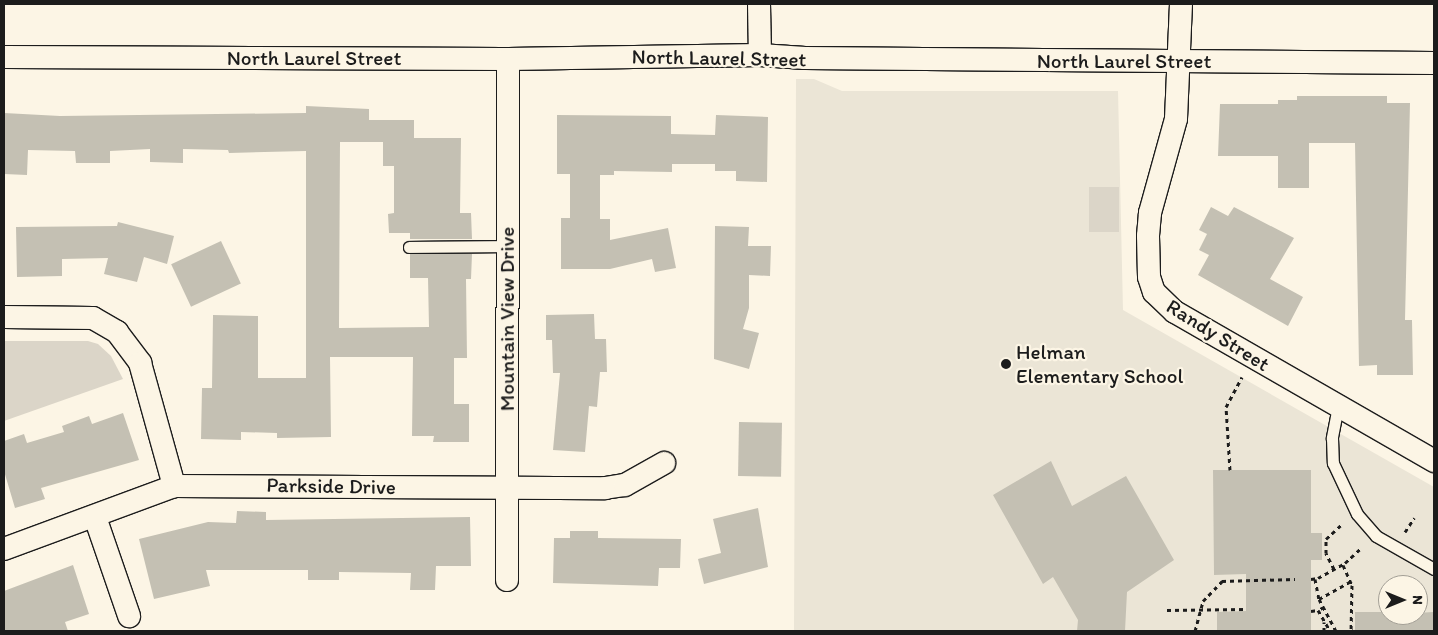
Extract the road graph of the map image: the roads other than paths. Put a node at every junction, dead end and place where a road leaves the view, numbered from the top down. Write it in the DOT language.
graph roads {
  1 [pos="759,4"];
  2 [pos="1181,4"];
  3 [pos="760,55"];
  4 [pos="4,57"];
  5 [pos="508,59"];
  6 [pos="1181,62"];
  7 [pos="1434,62"];
  8 [pos="508,246"];
  9 [pos="409,247"];
  10 [pos="4,317"];
  11 [pos="1338,406"];
  12 [pos="1434,461"];
  13 [pos="664,463"];
  14 [pos="174,486"];
  15 [pos="507,487"];
  16 [pos="95,517"];
  17 [pos="4,549"];
  18 [pos="1434,569"];
  19 [pos="507,580"];
  20 [pos="129,616"];
  1 -- 3 [label="street"];
  2 -- 6 [label="street, Randy Street"];
  3 -- 5 [label="street, North Laurel Street"];
  3 -- 6 [label="street, North Laurel Street"];
  4 -- 5 [label="street, North Laurel Street"];
  5 -- 8 [label="street, Mountain View Drive"];
  6 -- 7 [label="street, North Laurel Street"];
  6 -- 11 [label="street, Randy Street"];
  8 -- 9 [label="lane"];
  8 -- 15 [label="street, Mountain View Drive"];
  10 -- 14 [label="street"];
  11 -- 12 [label="street, Randy Street"];
  11 -- 18 [label="lane"];
  13 -- 15 [label="street, Parkside Drive"];
  14 -- 15 [label="street, Parkside Drive"];
  14 -- 16 [label="street, Parkside Drive"];
  15 -- 19 [label="street, Mountain View Drive"];
  16 -- 17 [label="street, Parkside Drive"];
  16 -- 20 [label="street"];
}
